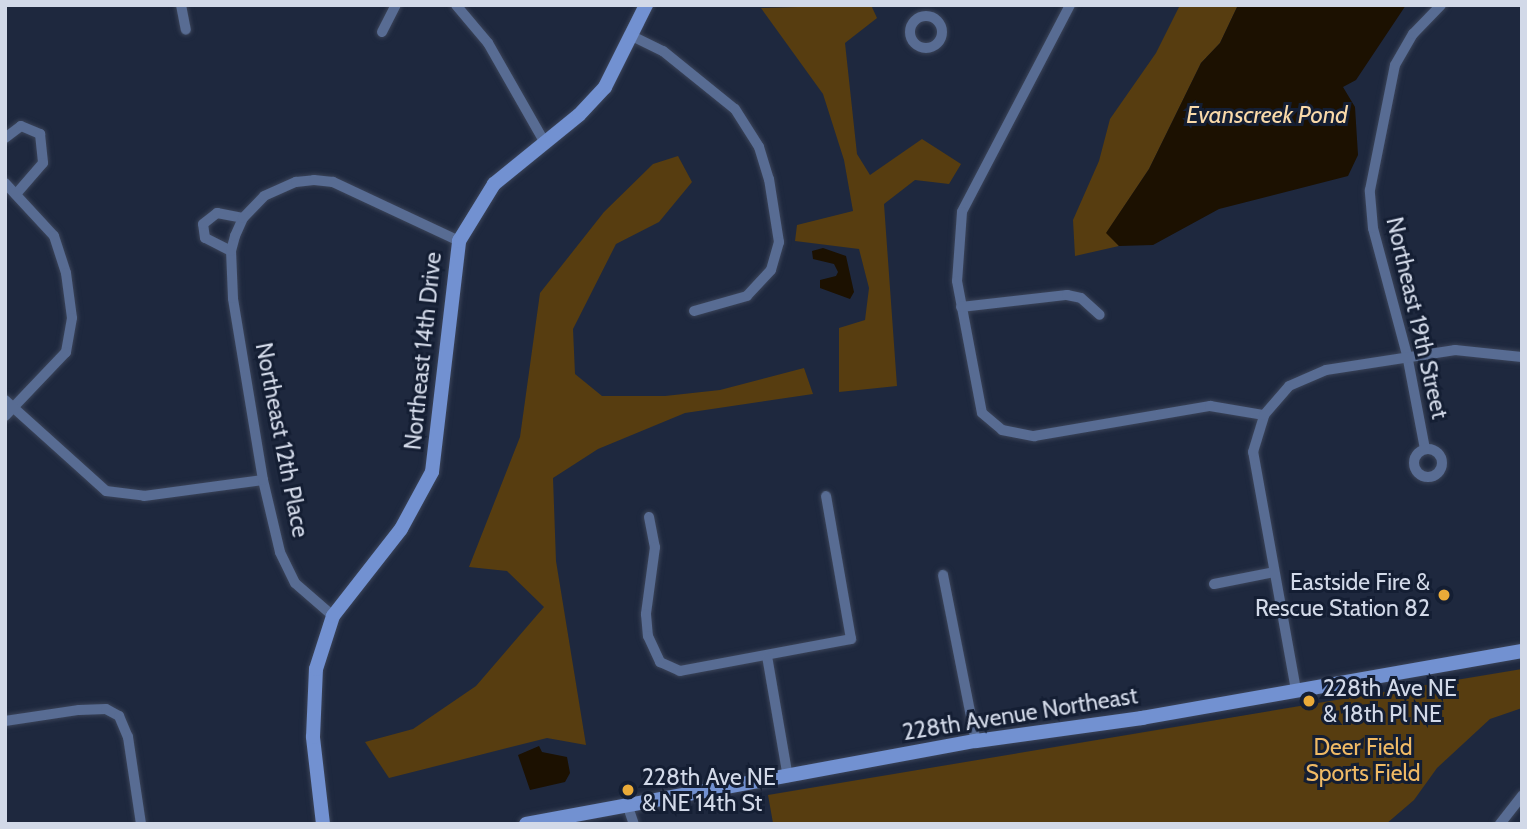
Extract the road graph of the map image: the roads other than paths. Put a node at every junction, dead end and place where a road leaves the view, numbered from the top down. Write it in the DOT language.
graph roads {
  1 [pos="181,5"];
  2 [pos="396,5"];
  3 [pos="456,5"];
  4 [pos="646,5"];
  5 [pos="1070,5"];
  6 [pos="1441,5"];
  7 [pos="186,30"];
  8 [pos="382,32"];
  9 [pos="632,36"];
  10 [pos="5,138"];
  11 [pos="544,141"];
  12 [pos="5,183"];
  13 [pos="17,193"];
  14 [pos="243,218"];
  15 [pos="458,241"];
  16 [pos="230,251"];
  17 [pos="961,307"];
  18 [pos="694,310"];
  19 [pos="1100,315"];
  20 [pos="1407,355"];
  21 [pos="1522,357"];
  22 [pos="8,408"];
  23 [pos="1264,415"];
  24 [pos="1425,449"];
  25 [pos="263,480"];
  26 [pos="827,496"];
  27 [pos="649,517"];
  28 [pos="1274,572"];
  29 [pos="943,575"];
  30 [pos="1214,584"];
  31 [pos="333,616"];
  32 [pos="1522,650"];
  33 [pos="767,656"];
  34 [pos="1296,690"];
  35 [pos="5,721"];
  36 [pos="976,741"];
  37 [pos="788,777"];
  38 [pos="1522,796"];
  39 [pos="628,807"];
  40 [pos="141,824"];
  41 [pos="323,824"];
  42 [pos="526,824"];
  43 [pos="634,824"];
  44 [pos="1500,824"];
  1 -- 7 [label="street"];
  2 -- 8 [label="street"];
  3 -- 11 [label="street"];
  4 -- 9 [label="main road, Northeast 14th Drive"];
  5 -- 17 [label="street"];
  6 -- 20 [label="street, Northeast 19th Street"];
  9 -- 11 [label="main road, Northeast 14th Drive"];
  9 -- 18 [label="street"];
  10 -- 13 [label="street"];
  11 -- 15 [label="main road, Northeast 14th Drive"];
  12 -- 13 [label="street"];
  13 -- 22 [label="street"];
  14 -- 15 [label="street"];
  14 -- 16 [label="street"];
  14 -- 16 [label="street"];
  15 -- 31 [label="main road, Northeast 14th Drive"];
  16 -- 25 [label="street, Northeast 12th Place"];
  17 -- 19 [label="street"];
  17 -- 23 [label="street"];
  20 -- 21 [label="street"];
  20 -- 23 [label="street"];
  20 -- 24 [label="street, Northeast 19th Street"];
  22 -- 25 [label="street"];
  23 -- 28 [label="street"];
  25 -- 31 [label="street, Northeast 12th Place"];
  26 -- 33 [label="street"];
  27 -- 33 [label="street"];
  28 -- 30 [label="street"];
  28 -- 34 [label="street"];
  29 -- 36 [label="street"];
  31 -- 41 [label="main road"];
  32 -- 34 [label="main road, 228th Avenue Northeast"];
  33 -- 37 [label="street"];
  34 -- 36 [label="main road, 228th Avenue Northeast"];
  35 -- 40 [label="street"];
  36 -- 37 [label="main road, 228th Avenue Northeast"];
  37 -- 39 [label="main road, 228th Avenue Northeast"];
  38 -- 44 [label="street"];
  39 -- 42 [label="main road, 228th Avenue Northeast"];
  39 -- 43 [label="street"];
}
